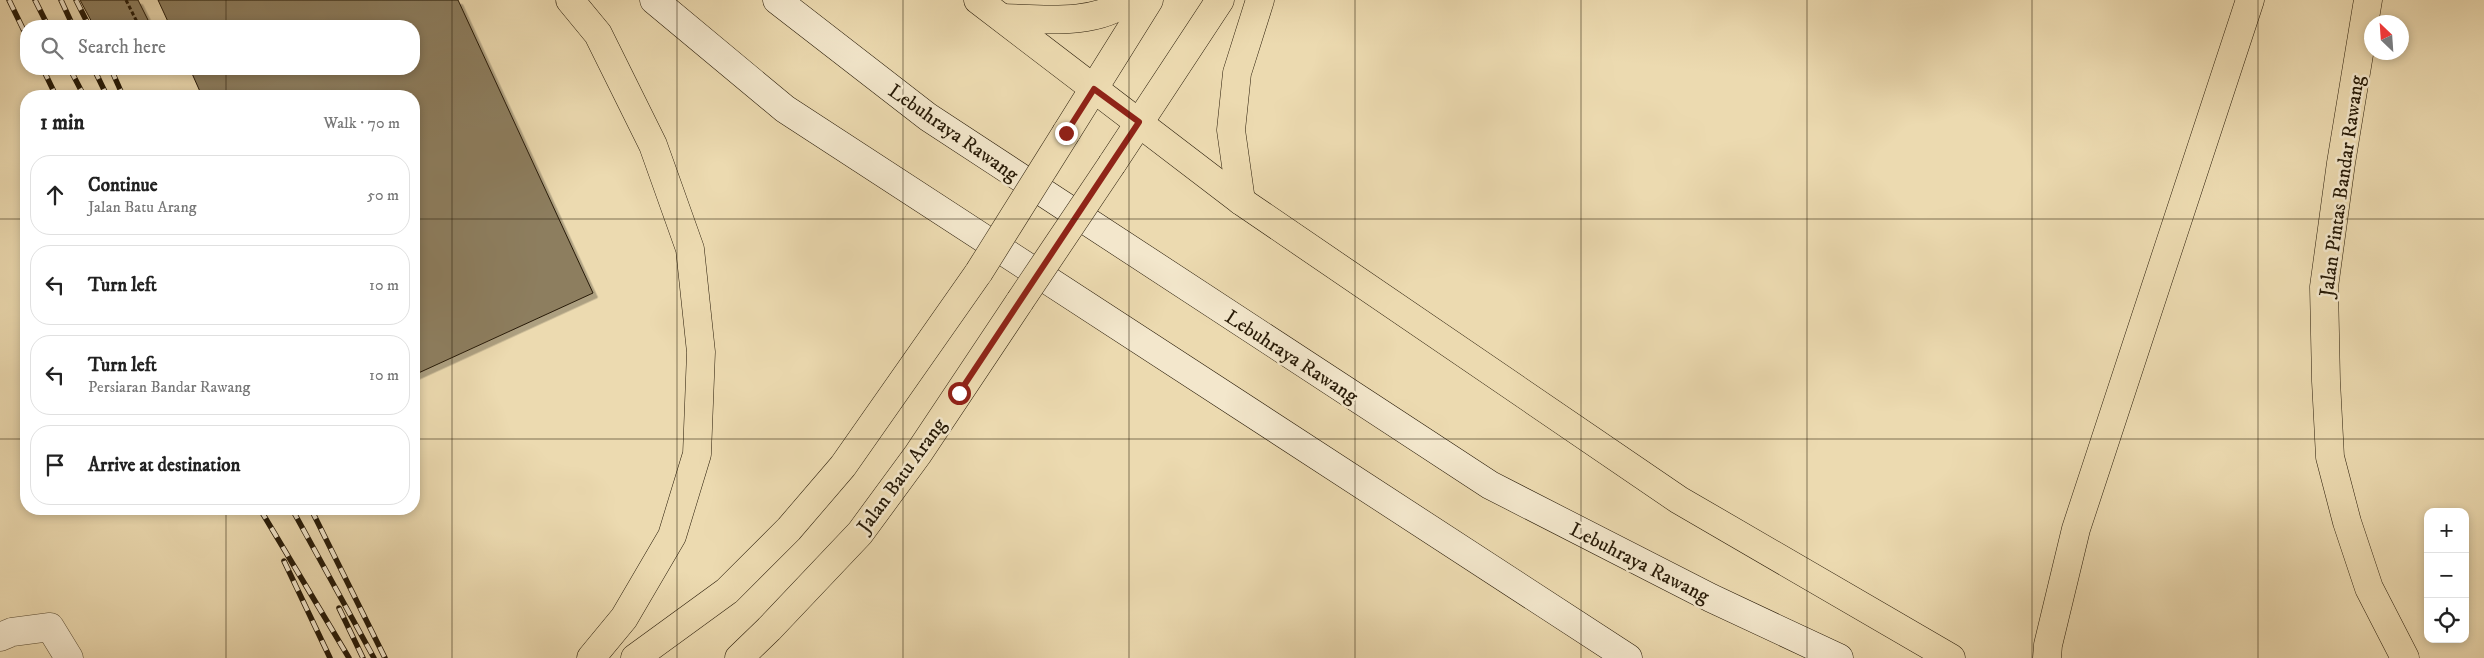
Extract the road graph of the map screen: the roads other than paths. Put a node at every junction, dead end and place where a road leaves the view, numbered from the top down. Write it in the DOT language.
graph roads {
  1 [pos="570,0"];
  2 [pos="654,0"];
  3 [pos="777,0"];
  4 [pos="978,0"];
  5 [pos="1128,0"];
  6 [pos="1149,0"];
  7 [pos="1220,0"];
  8 [pos="1260,0"];
  9 [pos="2250,0"];
  10 [pos="2368,0"];
  11 [pos="1003,18"];
  12 [pos="1094,89"];
  13 [pos="1139,122"];
  14 [pos="1241,201"];
  15 [pos="0,638"];
  16 [pos="69,658"];
  17 [pos="591,658"];
  18 [pos="635,658"];
  19 [pos="739,658"];
  20 [pos="1628,658"];
  21 [pos="1839,658"];
  22 [pos="1951,658"];
  23 [pos="2047,658"];
  24 [pos="2405,658"];
  1 -- 17 [label="main road"];
  2 -- 20 [label="street"];
  3 -- 21 [label="street, Lebuhraya Rawang"];
  4 -- 11 [label="main road"];
  5 -- 11 [label="main road"];
  6 -- 12 [label="main road"];
  7 -- 13 [label="main road, Jalan Batu Arang"];
  8 -- 14 [label="main road"];
  9 -- 23 [label="main road"];
  10 -- 24 [label="main road, Jalan Pintas Bandar Rawang"];
  11 -- 12 [label="main road"];
  12 -- 13 [label="main road"];
  12 -- 18 [label="main road, bridge"];
  13 -- 14 [label="main road"];
  13 -- 19 [label="main road, Jalan Batu Arang, bridge"];
  14 -- 22 [label="main road"];
  15 -- 16 [label="street"];
}
